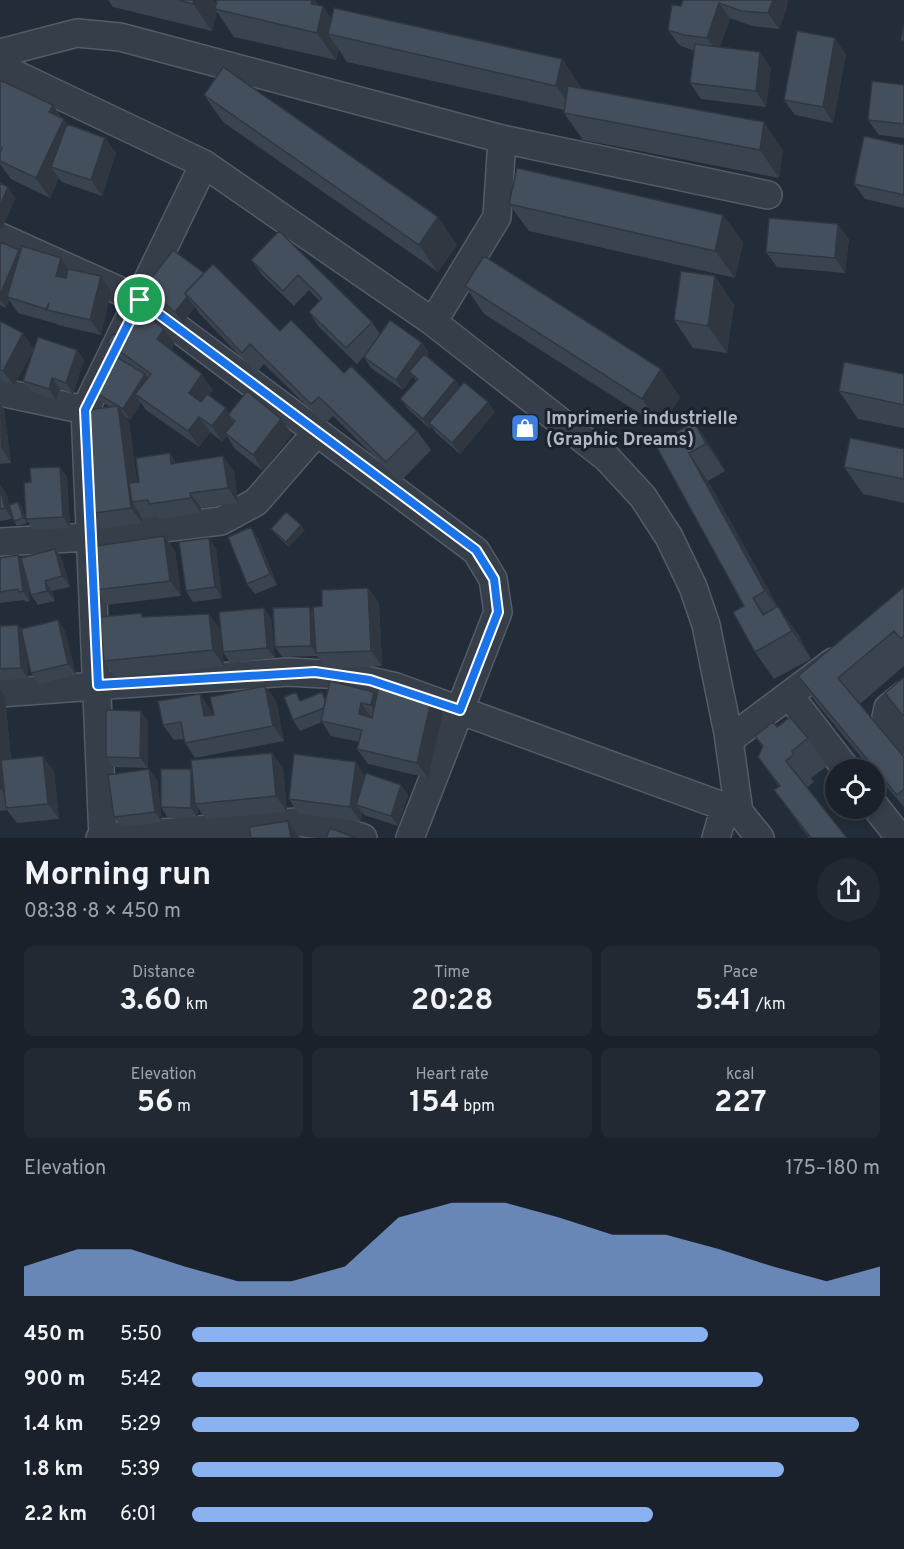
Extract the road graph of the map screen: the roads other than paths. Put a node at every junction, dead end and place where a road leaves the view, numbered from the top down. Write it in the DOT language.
graph roads {
  1 [pos="0,53"];
  2 [pos="0,67"];
  3 [pos="502,139"];
  4 [pos="204,164"];
  5 [pos="768,195"];
  6 [pos="0,237"];
  7 [pos="140,300"];
  8 [pos="433,322"];
  9 [pos="0,392"];
  10 [pos="85,410"];
  11 [pos="316,433"];
  12 [pos="89,537"];
  13 [pos="0,542"];
  14 [pos="856,645"];
  15 [pos="98,685"];
  16 [pos="0,693"];
  17 [pos="789,695"];
  18 [pos="904,695"];
  19 [pos="460,710"];
  20 [pos="729,740"];
  21 [pos="904,741"];
  22 [pos="838,759"];
  23 [pos="732,810"];
  24 [pos="885,819"];
  25 [pos="102,838"];
  26 [pos="363,838"];
  27 [pos="410,838"];
  28 [pos="716,838"];
  29 [pos="760,838"];
  30 [pos="900,838"];
  1 -- 3 [label="street"];
  2 -- 4 [label="street"];
  3 -- 5 [label="street"];
  3 -- 8 [label="street"];
  4 -- 7 [label="street"];
  4 -- 8 [label="street"];
  6 -- 7 [label="street"];
  7 -- 10 [label="street"];
  7 -- 11 [label="street"];
  8 -- 20 [label="street"];
  9 -- 10 [label="street"];
  10 -- 12 [label="street"];
  11 -- 12 [label="street"];
  11 -- 19 [label="street"];
  12 -- 13 [label="street"];
  12 -- 15 [label="street"];
  14 -- 17 [label="street"];
  15 -- 16 [label="street"];
  15 -- 19 [label="street"];
  15 -- 25 [label="street"];
  17 -- 20 [label="street"];
  17 -- 22 [label="street"];
  18 -- 21 [label="street"];
  19 -- 23 [label="street"];
  19 -- 27 [label="street"];
  20 -- 23 [label="street"];
  23 -- 28 [label="street"];
  23 -- 29 [label="street"];
  24 -- 30 [label="street"];
  25 -- 26 [label="street"];
}
